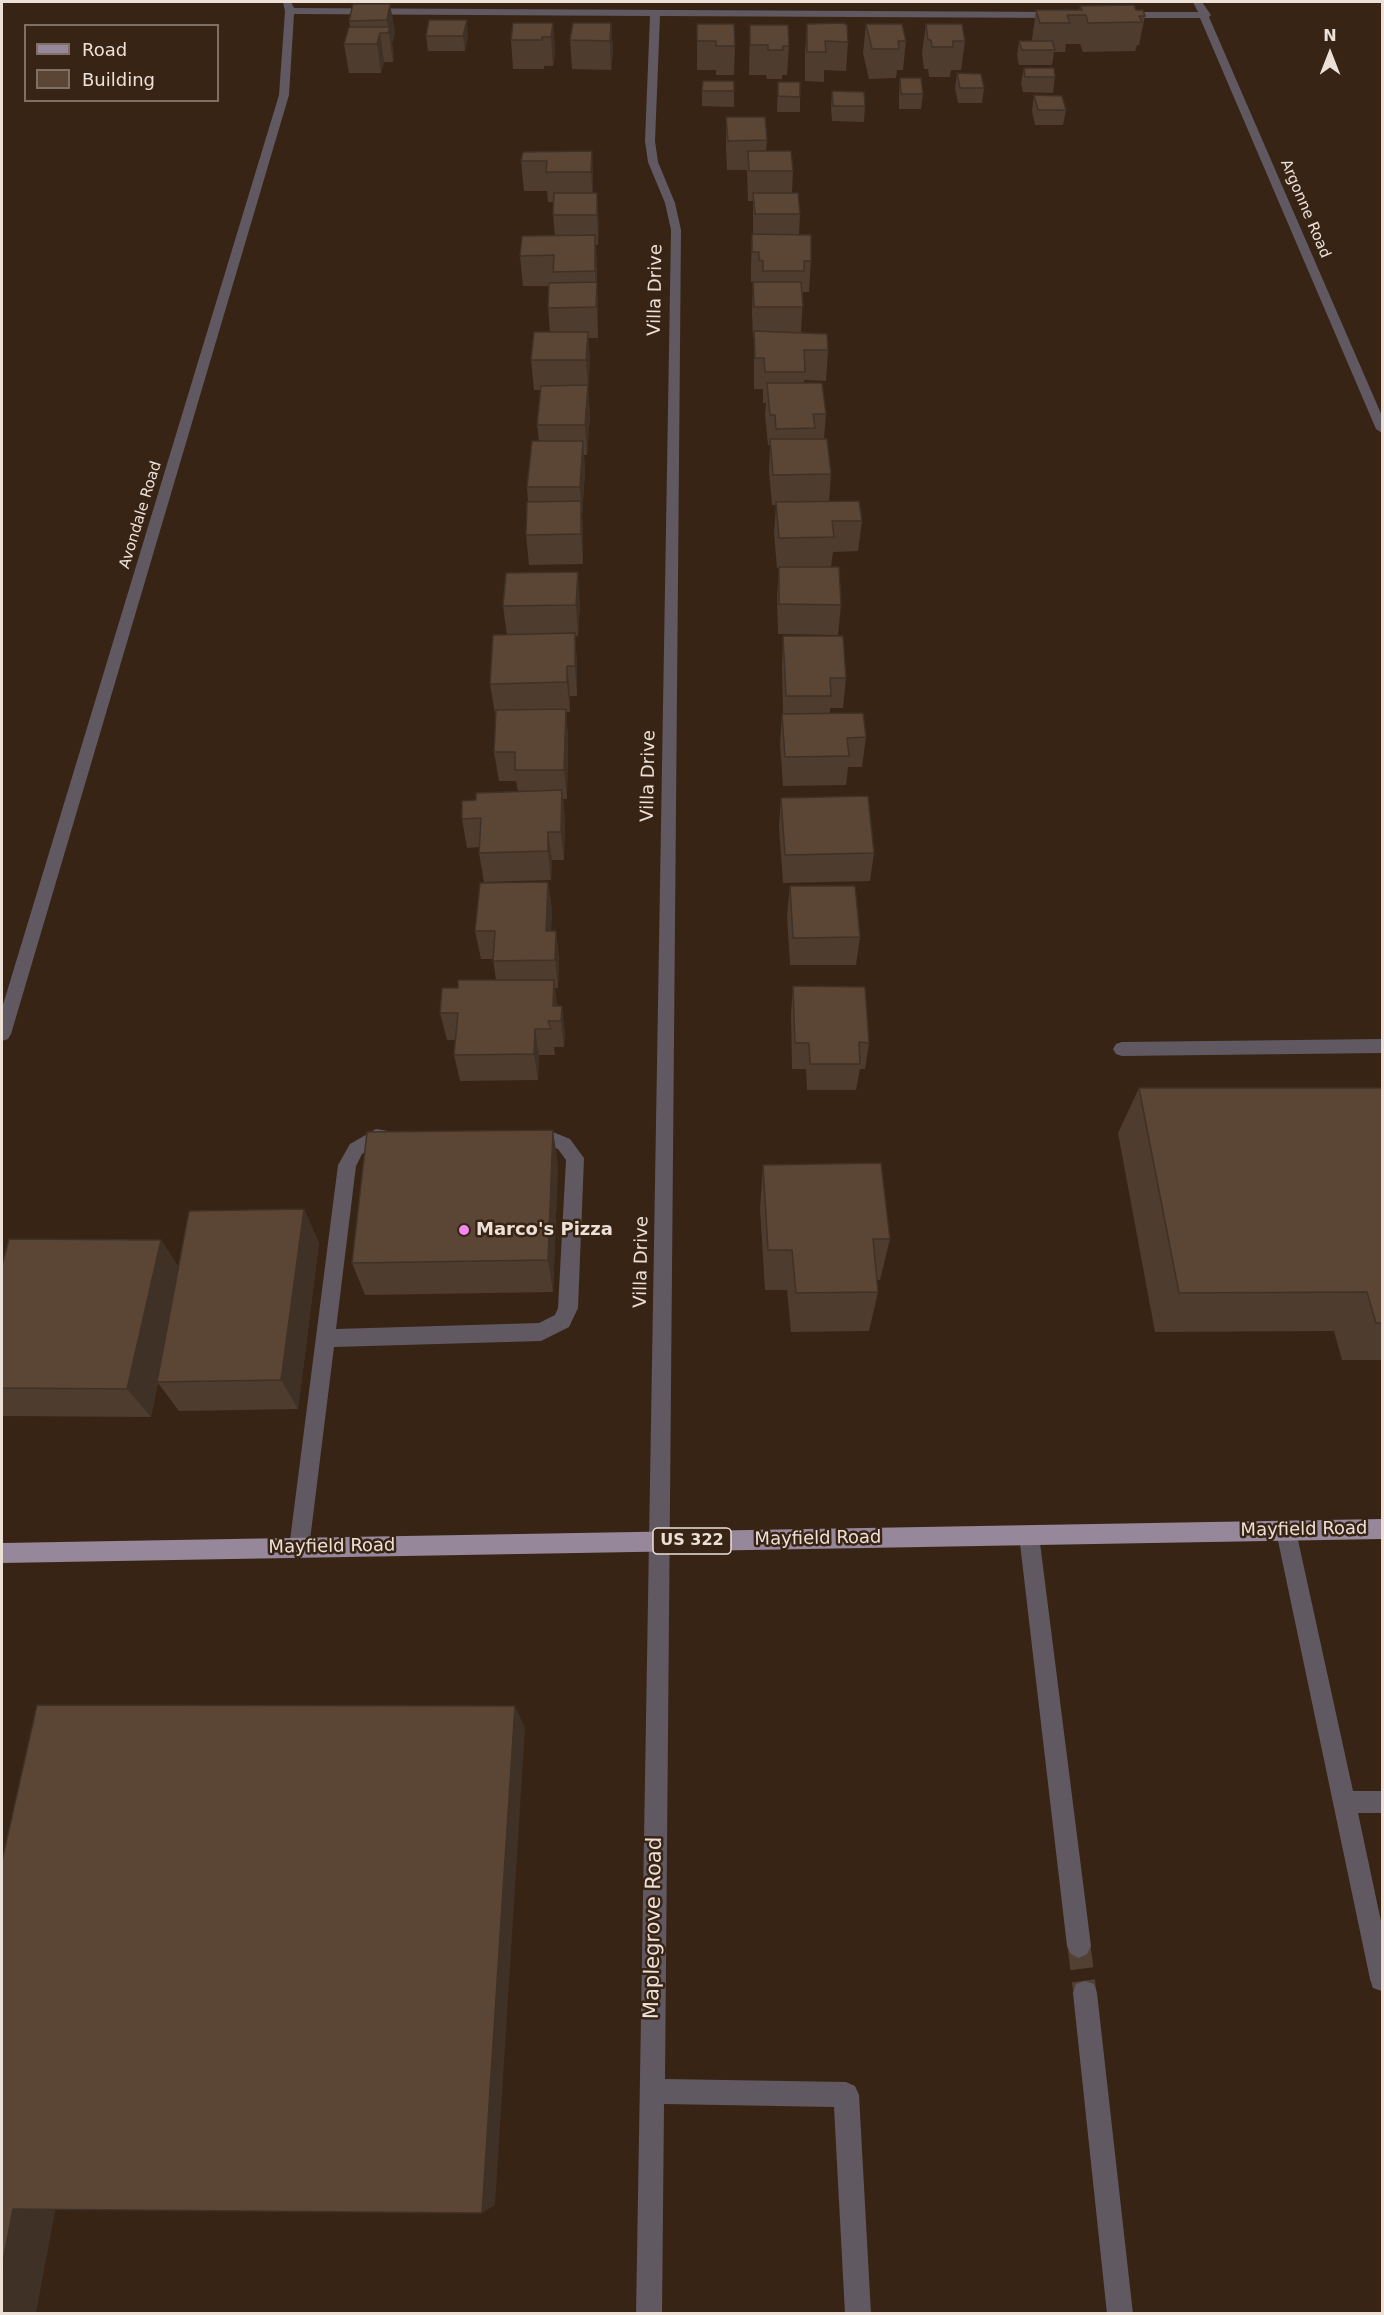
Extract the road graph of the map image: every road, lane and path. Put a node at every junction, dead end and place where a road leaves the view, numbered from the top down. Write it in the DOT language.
graph roads {
  1 [pos="1198,2"];
  2 [pos="288,6"];
  3 [pos="655,14"];
  4 [pos="1074,15"];
  5 [pos="1108,15"];
  6 [pos="1206,15"];
  7 [pos="1383,429"];
  8 [pos="2,1034"];
  9 [pos="1383,1046"];
  10 [pos="1122,1049"];
  11 [pos="401,1136"];
  12 [pos="514,1138"];
  13 [pos="325,1338"];
  14 [pos="1383,1529"];
  15 [pos="1286,1531"];
  16 [pos="1029,1535"];
  17 [pos="658,1542"];
  18 [pos="299,1548"];
  19 [pos="2,1553"];
  20 [pos="1344,1802"];
  21 [pos="1383,1802"];
  22 [pos="1079,1946"];
  23 [pos="1383,1979"];
  24 [pos="1084,1993"];
  25 [pos="652,2091"];
  26 [pos="649,2313"];
  27 [pos="858,2313"];
  28 [pos="1120,2313"];
  1 -- 6 [label="street, Argonne Road"];
  2 -- 3 [label="street"];
  2 -- 8 [label="street, Avondale Road"];
  3 -- 4 [label="street"];
  3 -- 17 [label="street, Villa Drive"];
  5 -- 6 [label="street"];
  6 -- 7 [label="street, Argonne Road"];
  9 -- 10 [label="street"];
  11 -- 13 [label="street"];
  12 -- 13 [label="street"];
  13 -- 18 [label="street"];
  14 -- 15 [label="main road, Mayfield Road / US 322"];
  15 -- 16 [label="main road, Mayfield Road / US 322"];
  15 -- 20 [label="street"];
  16 -- 17 [label="main road, Mayfield Road / US 322"];
  16 -- 22 [label="street"];
  17 -- 18 [label="main road, Mayfield Road / US 322"];
  17 -- 25 [label="street, Maplegrove Road"];
  18 -- 19 [label="main road, Mayfield Road / US 322"];
  20 -- 21 [label="street"];
  20 -- 23 [label="street"];
  24 -- 28 [label="street"];
  25 -- 26 [label="street, Maplegrove Road"];
  25 -- 27 [label="street"];
}
